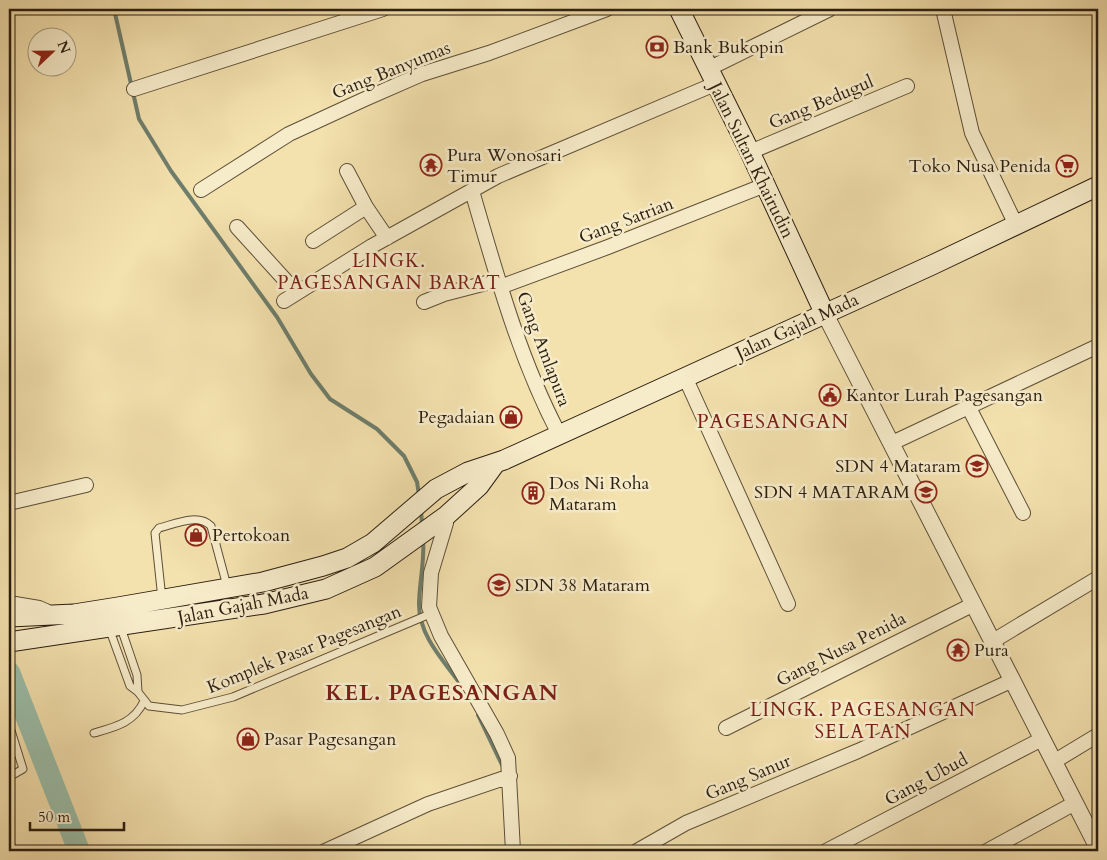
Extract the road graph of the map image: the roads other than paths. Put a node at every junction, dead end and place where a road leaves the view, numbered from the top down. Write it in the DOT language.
graph roads {
  1 [pos="383,9"];
  2 [pos="607,9"];
  3 [pos="679,9"];
  4 [pos="830,9"];
  5 [pos="943,9"];
  6 [pos="712,77"];
  7 [pos="907,86"];
  8 [pos="134,89"];
  9 [pos="750,152"];
  10 [pos="347,171"];
  11 [pos="765,185"];
  12 [pos="1098,186"];
  13 [pos="201,190"];
  14 [pos="472,191"];
  15 [pos="366,207"];
  16 [pos="1016,225"];
  17 [pos="236,227"];
  18 [pos="387,238"];
  19 [pos="313,241"];
  20 [pos="499,284"];
  21 [pos="296,292"];
  22 [pos="284,301"];
  23 [pos="424,302"];
  24 [pos="824,312"];
  25 [pos="1098,346"];
  26 [pos="685,377"];
  27 [pos="968,406"];
  28 [pos="559,434"];
  29 [pos="892,443"];
  30 [pos="495,464"];
  31 [pos="86,485"];
  32 [pos="9,503"];
  33 [pos="1023,513"];
  34 [pos="446,516"];
  35 [pos="1098,578"];
  36 [pos="263,582"];
  37 [pos="228,588"];
  38 [pos="162,600"];
  39 [pos="264,604"];
  40 [pos="788,604"];
  41 [pos="974,604"];
  42 [pos="11,612"];
  43 [pos="429,615"];
  44 [pos="111,618"];
  45 [pos="15,641"];
  46 [pos="993,641"];
  47 [pos="1013,680"];
  48 [pos="138,692"];
  49 [pos="144,702"];
  50 [pos="9,724"];
  51 [pos="726,728"];
  52 [pos="94,733"];
  53 [pos="1098,735"];
  54 [pos="1042,739"];
  55 [pos="1054,761"];
  56 [pos="9,777"];
  57 [pos="506,777"];
  58 [pos="1075,803"];
  59 [pos="9,840"];
  60 [pos="1098,848"];
  61 [pos="13,851"];
  62 [pos="325,851"];
  63 [pos="513,851"];
  64 [pos="637,851"];
  65 [pos="826,851"];
  66 [pos="987,851"];
  1 -- 8 [label="street"];
  2 -- 13 [label="street, Gang Banyumas"];
  3 -- 6 [label="main road, Jalan Sultan Khairudin"];
  4 -- 6 [label="street"];
  5 -- 16 [label="street"];
  6 -- 9 [label="main road, Jalan Sultan Khairudin"];
  6 -- 14 [label="street"];
  7 -- 9 [label="street, Gang Bedugul"];
  9 -- 11 [label="main road, Jalan Sultan Khairudin"];
  10 -- 15 [label="street"];
  11 -- 20 [label="street, Gang Satrian"];
  11 -- 24 [label="main road, Jalan Sultan Khairudin"];
  12 -- 16 [label="main road, Jalan Gajah Mada"];
  14 -- 18 [label="street"];
  14 -- 20 [label="street, Gang Amlapura"];
  15 -- 18 [label="street"];
  15 -- 19 [label="street"];
  16 -- 24 [label="main road, Jalan Gajah Mada"];
  17 -- 21 [label="street"];
  18 -- 21 [label="street"];
  20 -- 23 [label="street, Gang Satrian"];
  20 -- 28 [label="street, Gang Amlapura"];
  21 -- 22 [label="street"];
  24 -- 26 [label="main road, Jalan Gajah Mada"];
  24 -- 29 [label="street"];
  25 -- 27 [label="street"];
  26 -- 28 [label="main road, Jalan Gajah Mada"];
  26 -- 40 [label="street"];
  27 -- 29 [label="street"];
  27 -- 33 [label="street"];
  28 -- 30 [label="main road, Jalan Gajah Mada"];
  29 -- 41 [label="street"];
  30 -- 34 [label="main road, Jalan Gajah Mada"];
  30 -- 36 [label="main road, Jalan Gajah Mada"];
  31 -- 32 [label="street"];
  34 -- 39 [label="main road, Jalan Gajah Mada"];
  34 -- 43 [label="street"];
  35 -- 46 [label="street"];
  36 -- 37 [label="main road, Jalan Gajah Mada"];
  36 -- 39 [label="main road"];
  37 -- 38 [label="main road, Jalan Gajah Mada"];
  37 -- 38 [label="lane"];
  38 -- 44 [label="main road, Jalan Gajah Mada"];
  39 -- 44 [label="main road, Jalan Gajah Mada"];
  41 -- 46 [label="street"];
  41 -- 51 [label="street, Gang Nusa Penida"];
  42 -- 44 [label="main road, Jalan Gajah Mada"];
  43 -- 49 [label="lane, Komplek Pasar Pagesangan"];
  43 -- 57 [label="street"];
  44 -- 45 [label="main road, Jalan Gajah Mada"];
  44 -- 48 [label="lane"];
  44 -- 48 [label="lane"];
  46 -- 47 [label="street"];
  47 -- 54 [label="street"];
  47 -- 64 [label="street, Gang Sanur"];
  48 -- 49 [label="lane"];
  49 -- 52 [label="lane"];
  50 -- 56 [label="lane"];
  53 -- 55 [label="street"];
  54 -- 55 [label="street"];
  54 -- 65 [label="street, Gang Ubud"];
  55 -- 58 [label="street"];
  57 -- 62 [label="street"];
  57 -- 63 [label="street"];
  58 -- 60 [label="street"];
  58 -- 66 [label="street"];
  59 -- 61 [label="lane"];
}
